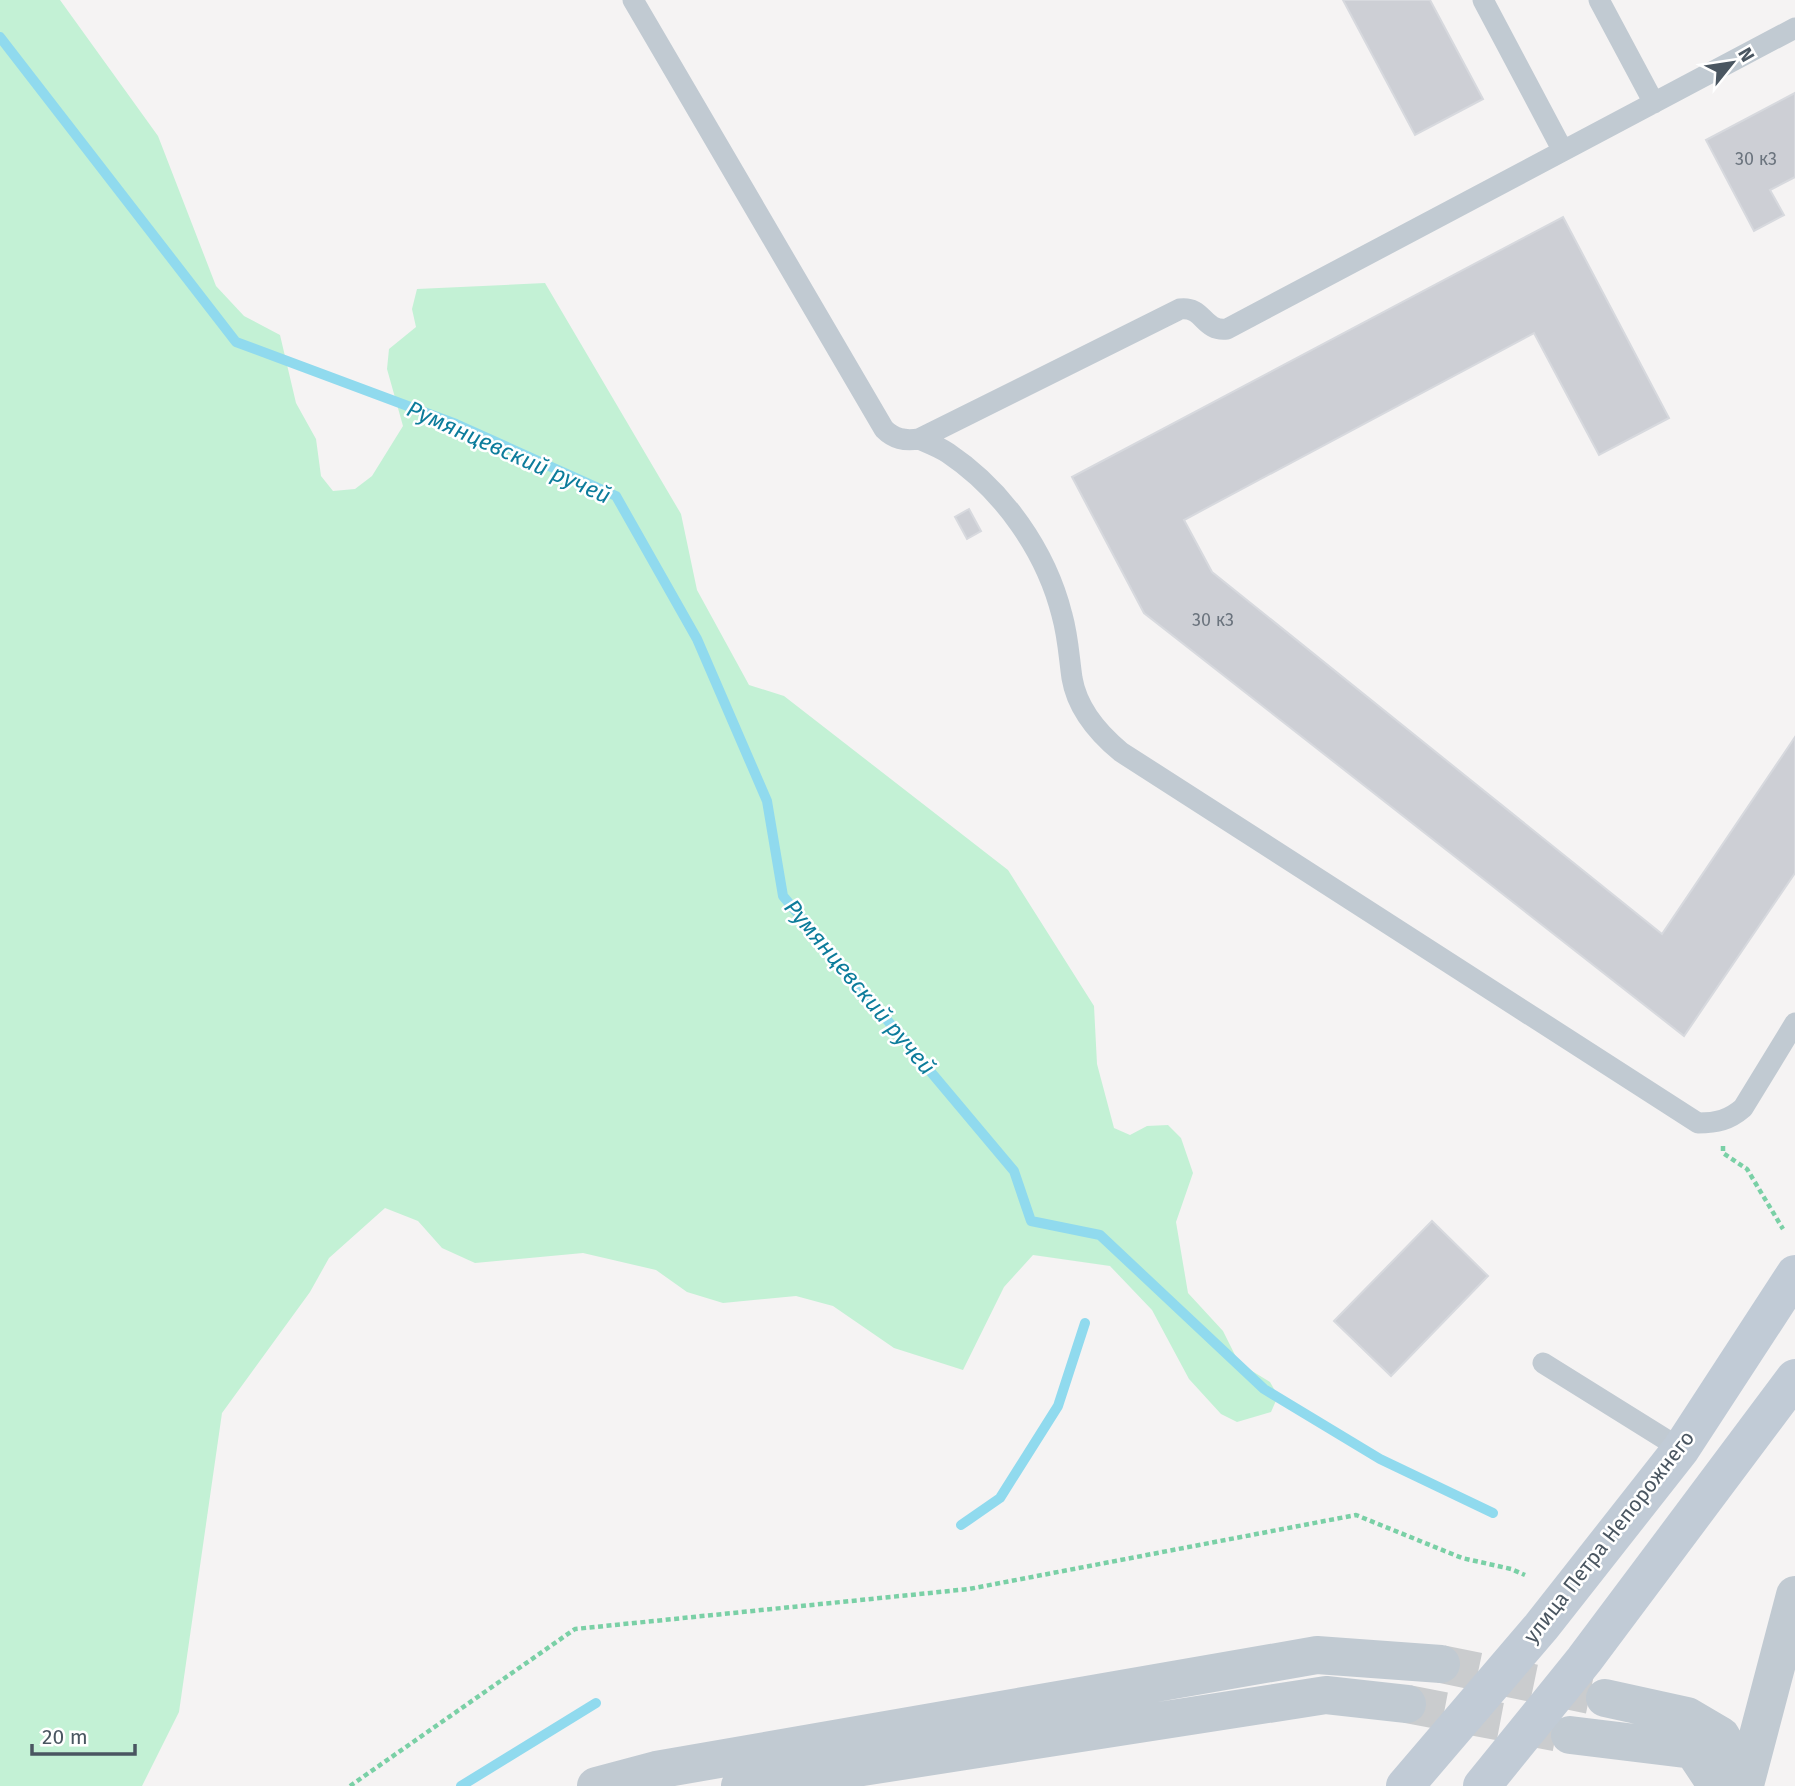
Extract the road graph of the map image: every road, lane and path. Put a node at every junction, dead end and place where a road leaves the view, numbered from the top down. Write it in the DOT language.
graph roads {
  1 [pos="633,0"];
  2 [pos="1483,0"];
  3 [pos="1599,0"];
  4 [pos="1795,28"];
  5 [pos="1654,103"];
  6 [pos="1563,151"];
  7 [pos="919,439"];
  8 [pos="1795,1023"];
  9 [pos="1748,1169"];
  10 [pos="1783,1229"];
  11 [pos="1795,1274"];
  12 [pos="1543,1363"];
  13 [pos="1795,1378"];
  14 [pos="1681,1449"];
  15 [pos="1525,1575"];
  16 [pos="1795,1595"];
  17 [pos="1441,1664"];
  18 [pos="1605,1698"];
  19 [pos="1407,1704"];
  20 [pos="1570,1735"];
  21 [pos="1736,1784"];
  22 [pos="350,1786"];
  23 [pos="596,1786"];
  24 [pos="740,1786"];
  25 [pos="1405,1786"];
  26 [pos="1482,1786"];
  1 -- 7 [label="lane"];
  2 -- 6 [label="lane"];
  3 -- 5 [label="lane"];
  4 -- 5 [label="lane"];
  5 -- 6 [label="lane"];
  6 -- 7 [label="lane"];
  7 -- 8 [label="lane"];
  9 -- 10 [label="path"];
  11 -- 14 [label="main road, улица Петра Непорожнего"];
  12 -- 14 [label="lane"];
  13 -- 26 [label="main road"];
  14 -- 25 [label="main road, улица Петра Непорожнего"];
  15 -- 22 [label="path"];
  16 -- 21 [label="street"];
  17 -- 23 [label="street"];
  18 -- 21 [label="street"];
  19 -- 24 [label="street"];
  20 -- 21 [label="street"];
}
